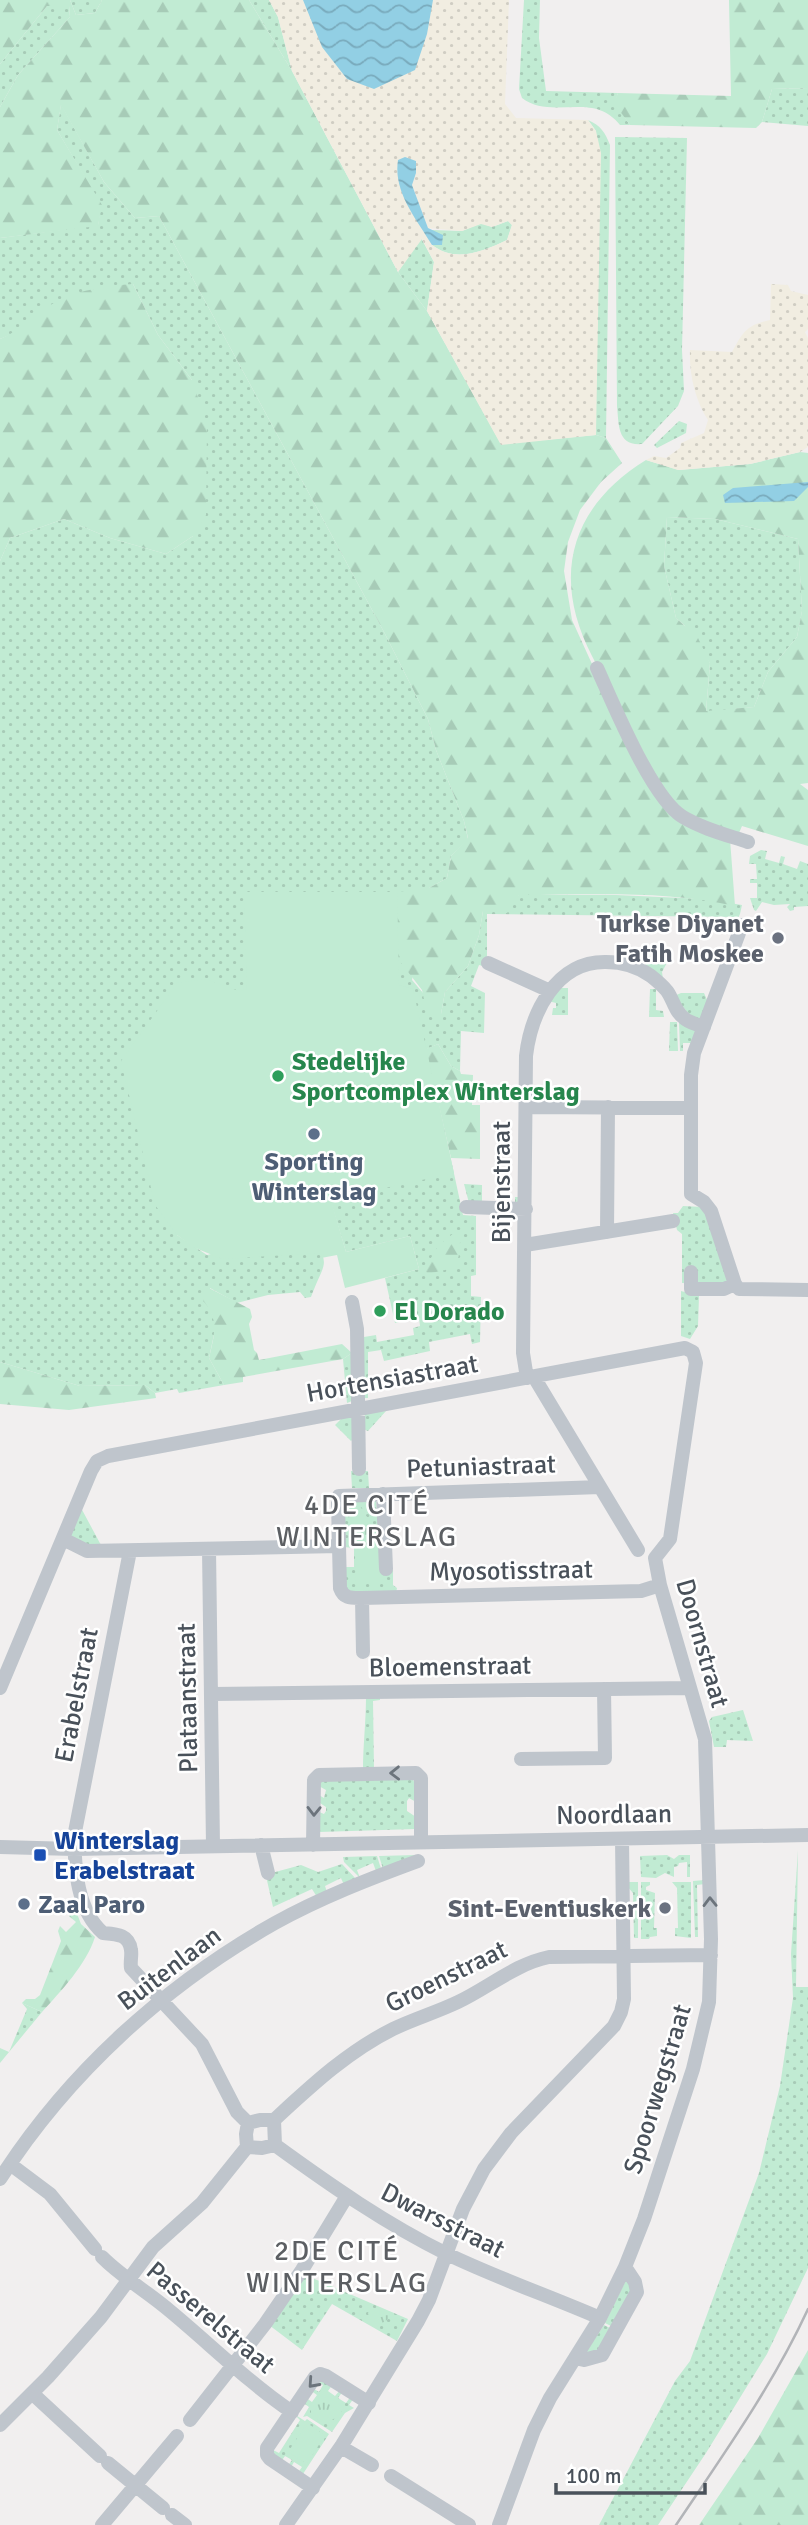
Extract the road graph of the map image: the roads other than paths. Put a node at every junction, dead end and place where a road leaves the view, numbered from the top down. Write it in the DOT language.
graph roads {
  1 [pos="597,668"];
  2 [pos="748,842"];
  3 [pos="742,925"];
  4 [pos="488,963"];
  5 [pos="550,991"];
  6 [pos="704,1027"];
  7 [pos="526,1107"];
  8 [pos="608,1107"];
  9 [pos="691,1108"];
  10 [pos="466,1207"];
  11 [pos="526,1209"];
  12 [pos="673,1221"];
  13 [pos="607,1232"];
  14 [pos="525,1245"];
  15 [pos="691,1272"];
  16 [pos="735,1284"];
  17 [pos="808,1290"];
  18 [pos="352,1301"];
  19 [pos="685,1348"];
  20 [pos="530,1378"];
  21 [pos="358,1409"];
  22 [pos="359,1469"];
  23 [pos="600,1487"];
  24 [pos="383,1494"];
  25 [pos="63,1539"];
  26 [pos="339,1546"];
  27 [pos="209,1549"];
  28 [pos="130,1550"];
  29 [pos="638,1550"];
  30 [pos="386,1569"];
  31 [pos="660,1585"];
  32 [pos="362,1598"];
  33 [pos="363,1652"];
  34 [pos="0,1688"];
  35 [pos="690,1688"];
  36 [pos="604,1689"];
  37 [pos="212,1694"];
  38 [pos="521,1759"];
  39 [pos="808,1835"];
  40 [pos="709,1837"];
  41 [pos="622,1839"];
  42 [pos="421,1843"];
  43 [pos="313,1844"];
  44 [pos="261,1845"];
  45 [pos="213,1846"];
  46 [pos="0,1847"];
  47 [pos="74,1849"];
  48 [pos="418,1861"];
  49 [pos="268,1873"];
  50 [pos="711,1955"];
  51 [pos="623,1956"];
  52 [pos="162,2001"];
  53 [pos="274,2120"];
  54 [pos="248,2123"];
  55 [pos="275,2145"];
  56 [pos="247,2147"];
  57 [pos="10,2164"];
  58 [pos="0,2179"];
  59 [pos="347,2196"];
  60 [pos="446,2253"];
  61 [pos="625,2267"];
  62 [pos="128,2280"];
  63 [pos="600,2318"];
  64 [pos="575,2358"];
  65 [pos="233,2367"];
  66 [pos="33,2394"];
  67 [pos="369,2403"];
  68 [pos="292,2412"];
  69 [pos="190,2420"];
  70 [pos="0,2425"];
  71 [pos="177,2436"];
  72 [pos="341,2446"];
  73 [pos="372,2465"];
  74 [pos="391,2476"];
  75 [pos="136,2487"];
  76 [pos="313,2488"];
  77 [pos="102,2525"];
  78 [pos="185,2525"];
  79 [pos="286,2525"];
  80 [pos="469,2525"];
  81 [pos="499,2525"];
  1 -- 2 [label="street"];
  3 -- 6 [label="street"];
  4 -- 5 [label="street"];
  5 -- 6 [label="street, Bijenstraat"];
  5 -- 7 [label="street, Bijenstraat"];
  6 -- 9 [label="street"];
  7 -- 8 [label="street"];
  7 -- 11 [label="street, Bijenstraat"];
  8 -- 9 [label="street"];
  8 -- 13 [label="street"];
  9 -- 16 [label="street"];
  10 -- 11 [label="street"];
  11 -- 14 [label="street, Bijenstraat"];
  12 -- 13 [label="street"];
  13 -- 14 [label="street"];
  14 -- 20 [label="street, Bijenstraat"];
  15 -- 16 [label="street"];
  16 -- 17 [label="street"];
  18 -- 21 [label="street, Hortensiastraat"];
  19 -- 20 [label="street, Hortensiastraat"];
  19 -- 31 [label="street, Doornstraat"];
  20 -- 21 [label="street, Hortensiastraat"];
  20 -- 23 [label="street, Bijenstraat"];
  21 -- 22 [label="street, Hortensiastraat"];
  21 -- 25 [label="street, Hortensiastraat"];
  23 -- 24 [label="street, Petuniastraat"];
  23 -- 29 [label="street, Bijenstraat"];
  24 -- 26 [label="street, Petuniastraat"];
  24 -- 30 [label="street"];
  25 -- 28 [label="street"];
  25 -- 34 [label="street"];
  26 -- 27 [label="street"];
  26 -- 32 [label="street"];
  27 -- 28 [label="street"];
  27 -- 37 [label="street, Plataanstraat"];
  28 -- 47 [label="street, Erabelstraat"];
  31 -- 32 [label="street, Myosotisstraat"];
  31 -- 35 [label="street, Doornstraat"];
  32 -- 33 [label="street"];
  35 -- 36 [label="street, Bloemenstraat"];
  35 -- 40 [label="street, Doornstraat"];
  36 -- 37 [label="street, Bloemenstraat"];
  36 -- 38 [label="street"];
  37 -- 45 [label="street, Plataanstraat"];
  39 -- 40 [label="street, Noordlaan"];
  40 -- 41 [label="street, Noordlaan"];
  50 -- 40 [label="street, Spoorwegstraat, one-way"];
  41 -- 42 [label="street, Noordlaan"];
  41 -- 51 [label="street"];
  42 -- 43 [label="street, Noordlaan"];
  42 -- 43 [label="street, one-way"];
  43 -- 44 [label="street, Noordlaan"];
  44 -- 45 [label="street, Noordlaan"];
  44 -- 49 [label="street"];
  45 -- 47 [label="street, Noordlaan"];
  46 -- 47 [label="street, Noordlaan"];
  47 -- 52 [label="street"];
  48 -- 52 [label="street, Buitenlaan"];
  50 -- 51 [label="street, Groenstraat"];
  50 -- 61 [label="street, Spoorwegstraat"];
  51 -- 53 [label="street, Groenstraat"];
  51 -- 60 [label="street"];
  52 -- 54 [label="street"];
  52 -- 57 [label="street, Buitenlaan"];
  53 -- 54 [label="street"];
  53 -- 55 [label="street"];
  54 -- 56 [label="street"];
  55 -- 56 [label="street"];
  55 -- 59 [label="street, Dwarsstraat"];
  56 -- 62 [label="street"];
  57 -- 58 [label="street, Buitenlaan"];
  57 -- 62 [label="street, Passerelstraat"];
  59 -- 60 [label="street, Dwarsstraat"];
  59 -- 65 [label="street"];
  60 -- 63 [label="street, Dwarsstraat"];
  60 -- 67 [label="street"];
  61 -- 63 [label="street, Spoorwegstraat"];
  61 -- 64 [label="street"];
  62 -- 65 [label="street, Passerelstraat"];
  62 -- 66 [label="street"];
  63 -- 64 [label="street, Spoorwegstraat"];
  64 -- 81 [label="street, Spoorwegstraat"];
  65 -- 68 [label="street, Passerelstraat"];
  65 -- 69 [label="street"];
  66 -- 70 [label="street"];
  66 -- 75 [label="street"];
  67 -- 68 [label="street, one-way"];
  67 -- 72 [label="street"];
  68 -- 76 [label="street"];
  71 -- 75 [label="street"];
  72 -- 73 [label="street"];
  72 -- 76 [label="street"];
  74 -- 80 [label="street"];
  75 -- 77 [label="street"];
  75 -- 78 [label="street"];
  76 -- 79 [label="street"];
}
